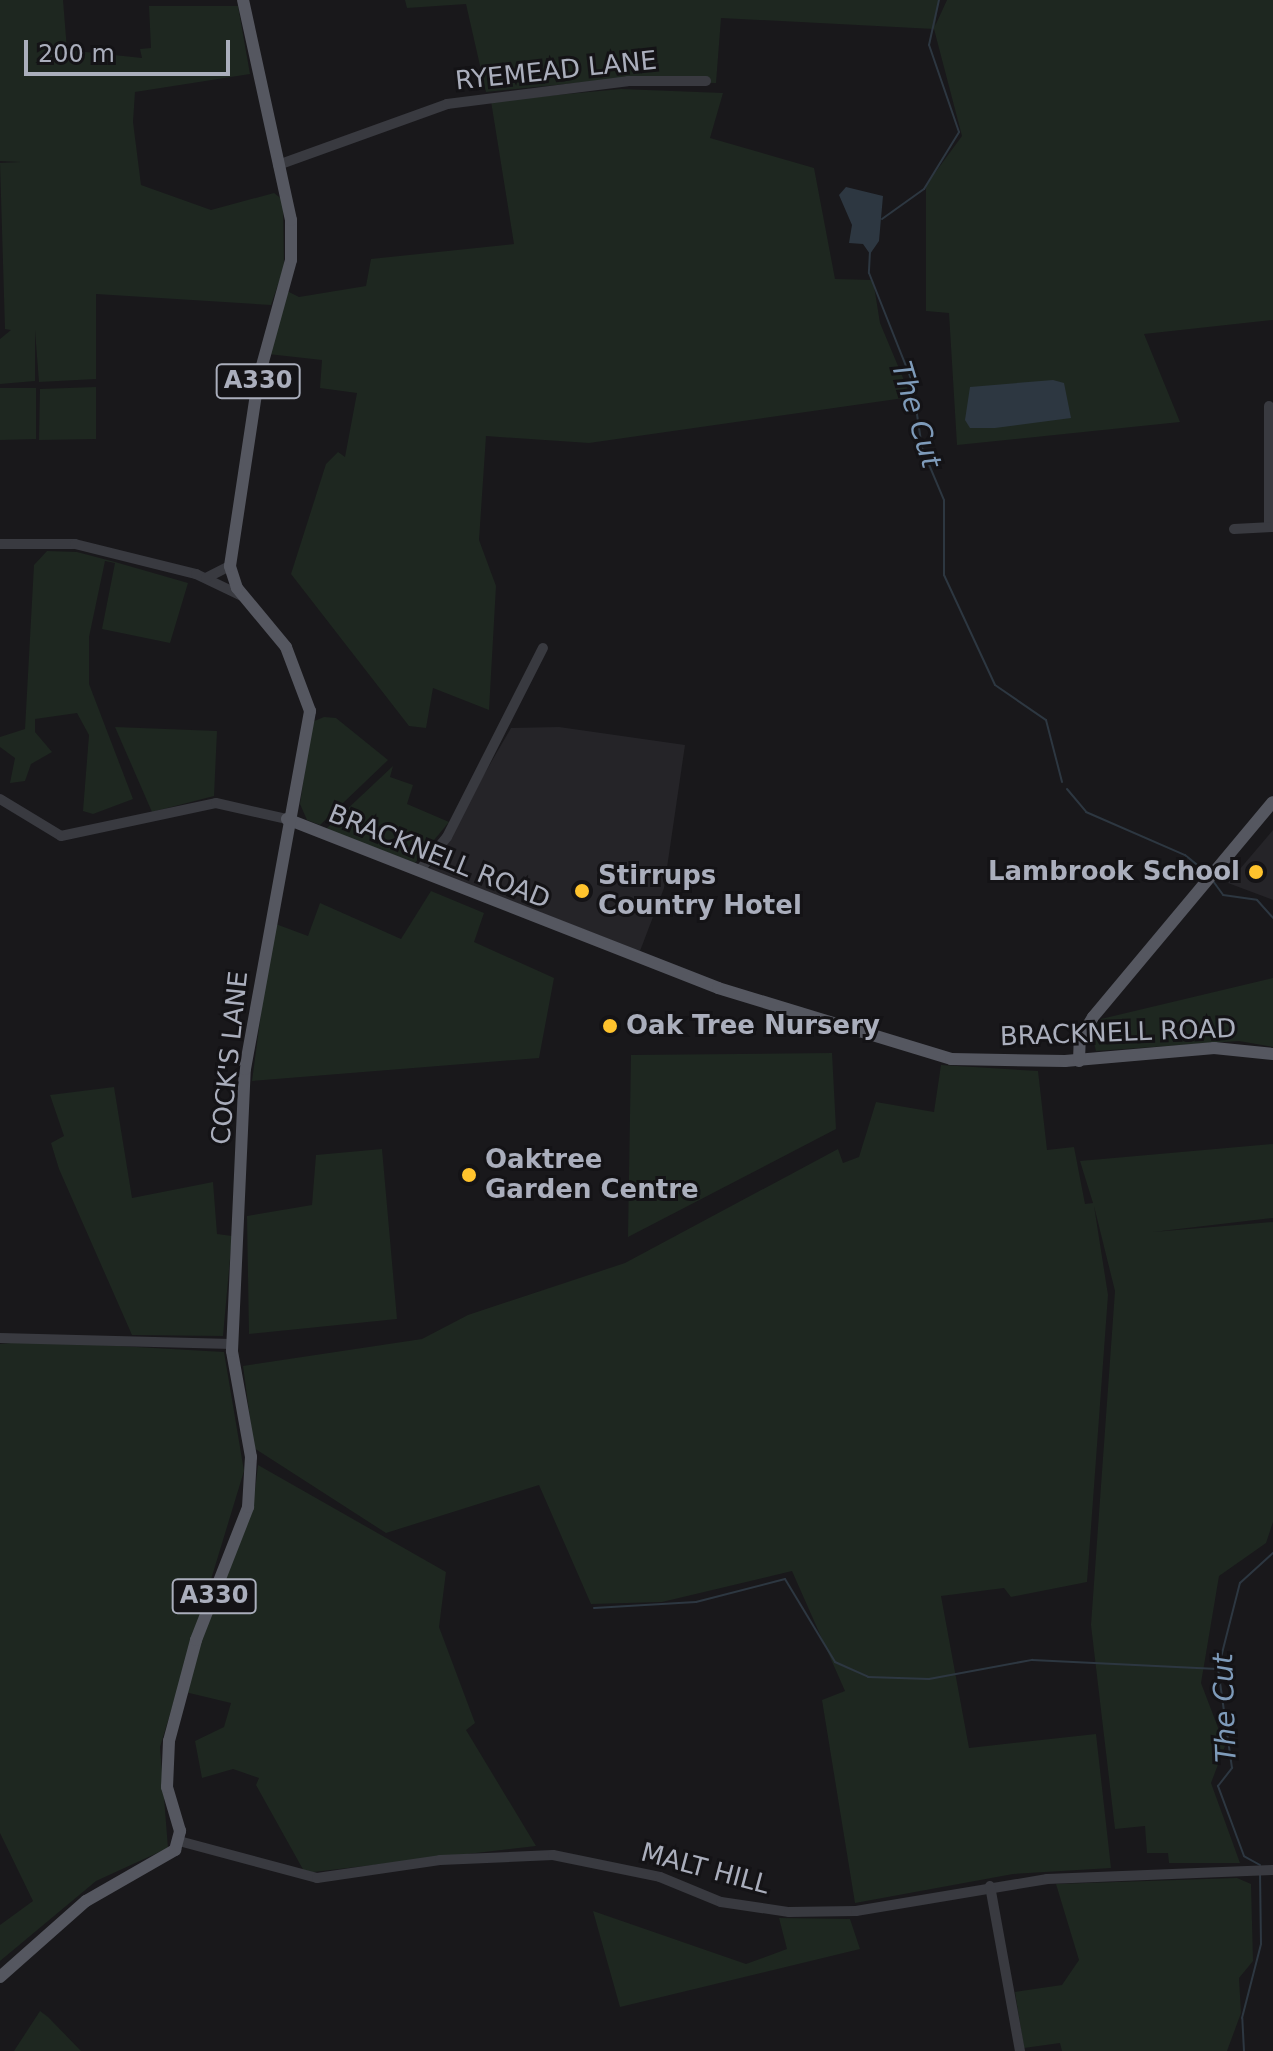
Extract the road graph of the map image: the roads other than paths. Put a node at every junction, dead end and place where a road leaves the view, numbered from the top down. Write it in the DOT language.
graph roads {
  1 [pos="243,0"];
  2 [pos="706,81"];
  3 [pos="278,165"];
  4 [pos="1269,406"];
  5 [pos="1271,527"];
  6 [pos="1234,529"];
  7 [pos="0,544"];
  8 [pos="230,566"];
  9 [pos="206,578"];
  10 [pos="244,597"];
  11 [pos="543,648"];
  12 [pos="0,799"];
  13 [pos="1273,802"];
  14 [pos="287,819"];
  15 [pos="419,871"];
  16 [pos="1273,1054"];
  17 [pos="1079,1061"];
  18 [pos="0,1338"];
  19 [pos="232,1347"];
  20 [pos="179,1841"];
  21 [pos="1264,1871"];
  22 [pos="990,1886"];
  23 [pos="0,1977"];
  24 [pos="1020,2051"];
  1 -- 3 [label="main road, A330"];
  2 -- 3 [label="street, RYEMEAD LANE"];
  3 -- 8 [label="main road, A330"];
  4 -- 5 [label="street"];
  5 -- 6 [label="street"];
  7 -- 9 [label="street"];
  8 -- 9 [label="street"];
  8 -- 10 [label="main road, A330"];
  9 -- 10 [label="street"];
  10 -- 14 [label="main road, A330"];
  11 -- 15 [label="street"];
  12 -- 14 [label="street"];
  13 -- 17 [label="main road"];
  14 -- 15 [label="main road, BRACKNELL ROAD"];
  14 -- 19 [label="main road, COCK'S LANE / A330"];
  15 -- 17 [label="main road, BRACKNELL ROAD"];
  16 -- 17 [label="main road, BRACKNELL ROAD"];
  18 -- 19 [label="street"];
  19 -- 20 [label="main road, A330"];
  20 -- 22 [label="street, MALT HILL"];
  20 -- 23 [label="main road"];
  21 -- 22 [label="street, MALT HILL"];
  22 -- 24 [label="street"];
}
